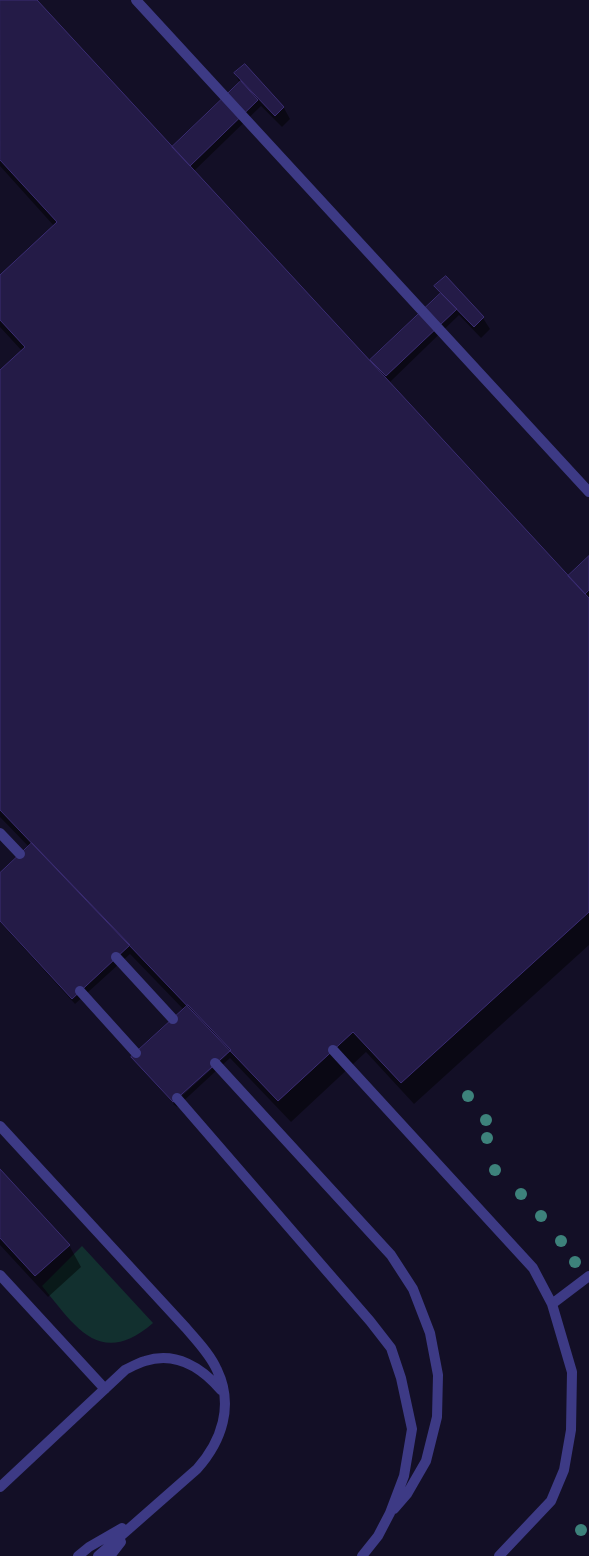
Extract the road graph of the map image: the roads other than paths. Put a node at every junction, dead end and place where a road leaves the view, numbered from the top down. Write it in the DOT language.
graph roads {
  1 [pos="136,0"];
  2 [pos="589,492"];
  3 [pos="0,833"];
  4 [pos="20,854"];
  5 [pos="116,957"];
  6 [pos="80,991"];
  7 [pos="173,1019"];
  8 [pos="333,1050"];
  9 [pos="136,1053"];
  10 [pos="215,1063"];
  11 [pos="177,1098"];
  12 [pos="0,1126"];
  13 [pos="0,1275"];
  14 [pos="589,1276"];
  15 [pos="552,1304"];
  16 [pos="105,1389"];
  17 [pos="224,1393"];
  18 [pos="0,1487"];
  19 [pos="390,1513"];
  20 [pos="140,1518"];
  21 [pos="78,1556"];
  22 [pos="98,1556"];
  23 [pos="110,1556"];
  24 [pos="362,1556"];
  25 [pos="499,1556"];
  1 -- 2 [label="lane"];
  3 -- 4 [label="lane"];
  5 -- 7 [label="lane"];
  6 -- 9 [label="lane"];
  8 -- 15 [label="lane"];
  10 -- 19 [label="lane"];
  11 -- 19 [label="lane"];
  12 -- 17 [label="lane"];
  13 -- 16 [label="lane"];
  14 -- 15 [label="lane"];
  15 -- 25 [label="lane"];
  16 -- 17 [label="lane"];
  16 -- 18 [label="lane"];
  17 -- 20 [label="lane"];
  19 -- 24 [label="lane"];
  20 -- 21 [label="lane"];
  20 -- 22 [label="lane"];
  20 -- 23 [label="lane"];
}
